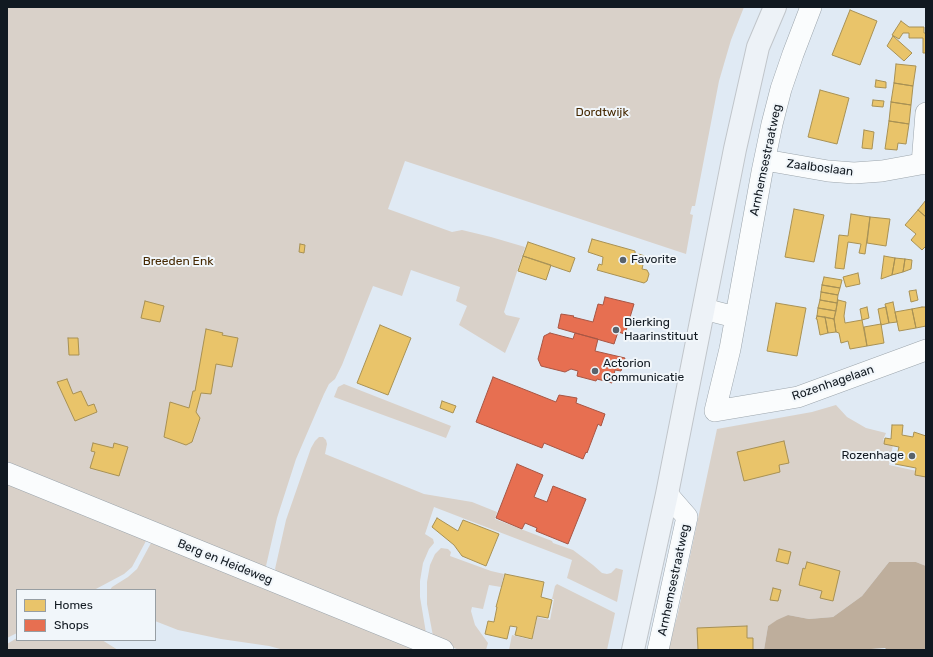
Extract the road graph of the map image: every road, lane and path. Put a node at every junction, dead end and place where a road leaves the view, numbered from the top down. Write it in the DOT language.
graph roads {
  1 [pos="775,7"];
  2 [pos="811,7"];
  3 [pos="926,113"];
  4 [pos="765,160"];
  5 [pos="924,163"];
  6 [pos="704,309"];
  7 [pos="735,317"];
  8 [pos="926,350"];
  9 [pos="715,411"];
  10 [pos="7,473"];
  11 [pos="667,494"];
  12 [pos="443,650"];
  13 [pos="633,650"];
  14 [pos="658,650"];
  1 -- 6 [label="main road, Arnhemsestraatweg"];
  2 -- 4 [label="street, Arnhemsestraatweg"];
  3 -- 5 [label="street, Zaalboslaan"];
  4 -- 5 [label="street, Zaalboslaan"];
  4 -- 7 [label="street, Arnhemsestraatweg"];
  6 -- 7 [label="street"];
  6 -- 11 [label="main road, Arnhemsestraatweg"];
  7 -- 9 [label="street, Arnhemsestraatweg"];
  8 -- 9 [label="street, Rozenhagelaan"];
  10 -- 12 [label="street, Berg en Heideweg"];
  11 -- 13 [label="main road, Arnhemsestraatweg"];
  11 -- 14 [label="street, Arnhemsestraatweg"];
}
